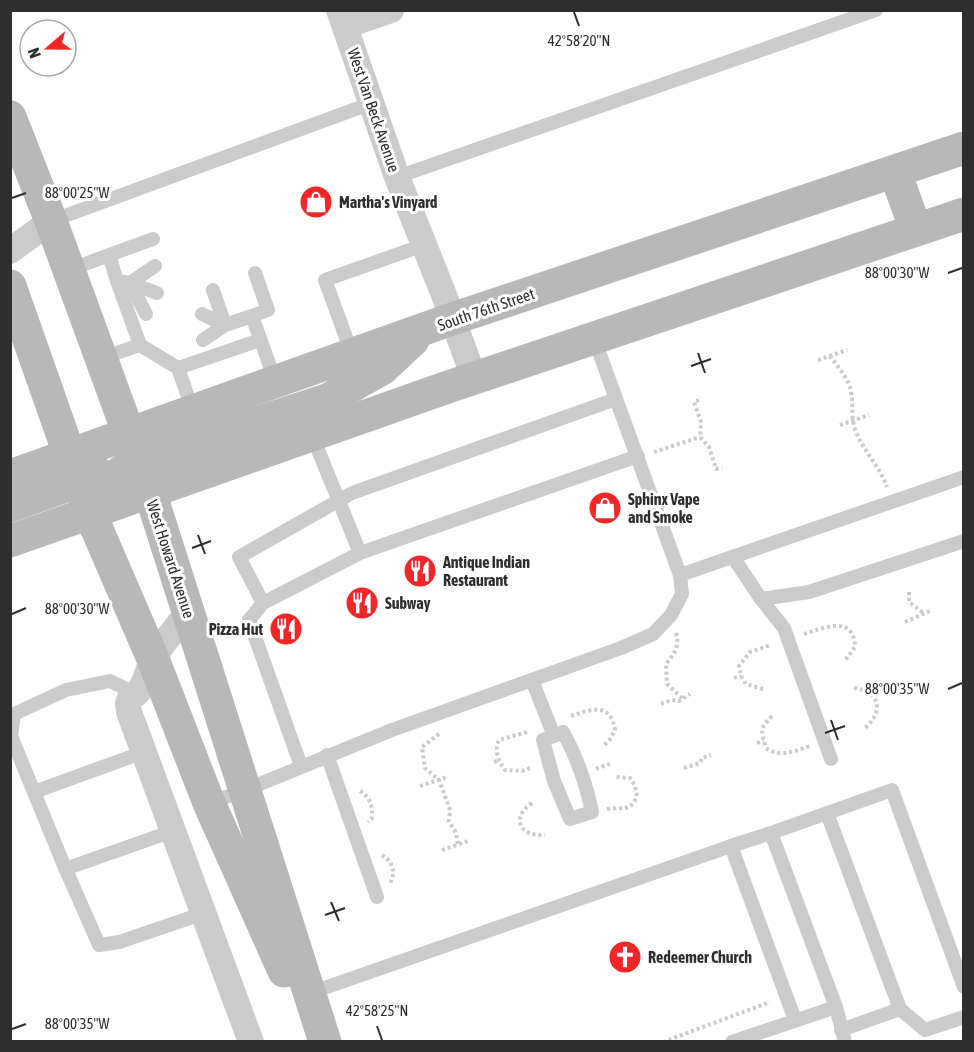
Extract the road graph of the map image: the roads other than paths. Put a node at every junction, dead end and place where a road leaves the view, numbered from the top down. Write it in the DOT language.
graph roads {
  1 [pos="391,10"];
  2 [pos="876,10"];
  3 [pos="342,18"];
  4 [pos="372,103"];
  5 [pos="10,117"];
  6 [pos="963,148"];
  7 [pos="895,172"];
  8 [pos="397,177"];
  9 [pos="963,214"];
  10 [pos="51,221"];
  11 [pos="916,230"];
  12 [pos="153,239"];
  13 [pos="424,245"];
  14 [pos="10,251"];
  15 [pos="109,255"];
  16 [pos="155,266"];
  17 [pos="69,270"];
  18 [pos="255,273"];
  19 [pos="123,282"];
  20 [pos="10,286"];
  21 [pos="213,290"];
  22 [pos="157,293"];
  23 [pos="146,314"];
  24 [pos="202,314"];
  25 [pos="252,316"];
  26 [pos="439,324"];
  27 [pos="225,325"];
  28 [pos="594,338"];
  29 [pos="203,340"];
  30 [pos="260,340"];
  31 [pos="140,345"];
  32 [pos="352,356"];
  33 [pos="102,358"];
  34 [pos="178,368"];
  35 [pos="474,378"];
  36 [pos="276,383"];
  37 [pos="616,399"];
  38 [pos="193,412"];
  39 [pos="312,435"];
  40 [pos="134,448"];
  41 [pos="639,456"];
  42 [pos="75,469"];
  43 [pos="10,476"];
  44 [pos="963,477"];
  45 [pos="150,492"];
  46 [pos="338,501"];
  47 [pos="10,506"];
  48 [pos="90,513"];
  49 [pos="10,541"];
  50 [pos="963,541"];
  51 [pos="360,553"];
  52 [pos="733,557"];
  53 [pos="681,575"];
  54 [pos="761,599"];
  55 [pos="263,603"];
  56 [pos="188,612"];
  57 [pos="153,659"];
  58 [pos="532,680"];
  59 [pos="137,694"];
  60 [pos="554,736"];
  61 [pos="144,752"];
  62 [pos="327,755"];
  63 [pos="831,759"];
  64 [pos="301,766"];
  65 [pos="245,790"];
  66 [pos="34,792"];
  67 [pos="209,802"];
  68 [pos="827,813"];
  69 [pos="173,831"];
  70 [pos="771,833"];
  71 [pos="730,846"];
  72 [pos="65,869"];
  73 [pos="377,897"];
  74 [pos="204,913"];
  75 [pos="963,987"];
  76 [pos="310,993"];
  77 [pos="836,1007"];
  78 [pos="900,1009"];
  79 [pos="963,1017"];
  80 [pos="795,1020"];
  81 [pos="843,1036"];
  82 [pos="251,1041"];
  83 [pos="315,1041"];
  84 [pos="326,1041"];
  85 [pos="732,1041"];
  1 -- 3 [label="street"];
  2 -- 8 [label="lane"];
  3 -- 4 [label="street, West Van Beck Avenue"];
  4 -- 8 [label="street, West Van Beck Avenue"];
  4 -- 10 [label="lane"];
  5 -- 10 [label="main road, West Howard Avenue"];
  6 -- 7 [label="main road, South 76th Street"];
  7 -- 11 [label="main road"];
  7 -- 26 [label="main road, South 76th Street"];
  8 -- 13 [label="street, West Van Beck Avenue"];
  9 -- 11 [label="main road"];
  10 -- 14 [label="street"];
  10 -- 17 [label="main road, West Howard Avenue"];
  11 -- 28 [label="main road"];
  12 -- 15 [label="lane"];
  13 -- 26 [label="street, West Van Beck Avenue"];
  13 -- 32 [label="lane"];
  15 -- 17 [label="lane"];
  15 -- 19 [label="lane"];
  16 -- 19 [label="lane"];
  17 -- 33 [label="main road, West Howard Avenue"];
  18 -- 25 [label="lane"];
  19 -- 22 [label="lane"];
  19 -- 23 [label="lane"];
  19 -- 31 [label="lane"];
  20 -- 42 [label="main road"];
  21 -- 27 [label="lane"];
  24 -- 27 [label="lane"];
  25 -- 27 [label="lane"];
  25 -- 30 [label="lane"];
  26 -- 32 [label="main road, South 76th Street"];
  26 -- 35 [label="street, West Van Beck Avenue"];
  26 -- 40 [label="main road"];
  27 -- 29 [label="lane"];
  28 -- 35 [label="main road"];
  28 -- 37 [label="lane"];
  30 -- 34 [label="lane"];
  30 -- 36 [label="lane"];
  31 -- 33 [label="lane"];
  31 -- 34 [label="lane"];
  32 -- 36 [label="main road, South 76th Street"];
  33 -- 40 [label="main road, West Howard Avenue"];
  34 -- 38 [label="lane"];
  35 -- 39 [label="main road"];
  36 -- 38 [label="main road, South 76th Street"];
  37 -- 41 [label="lane"];
  37 -- 46 [label="lane"];
  38 -- 40 [label="main road, South 76th Street"];
  39 -- 45 [label="main road"];
  39 -- 46 [label="lane"];
  40 -- 42 [label="main road"];
  40 -- 45 [label="main road, West Howard Avenue"];
  40 -- 48 [label="main road"];
  41 -- 51 [label="lane"];
  41 -- 53 [label="lane"];
  42 -- 43 [label="main road"];
  42 -- 47 [label="main road"];
  42 -- 48 [label="main road"];
  44 -- 52 [label="lane"];
  45 -- 48 [label="main road"];
  45 -- 56 [label="main road, West Howard Avenue"];
  46 -- 51 [label="lane"];
  46 -- 55 [label="lane"];
  48 -- 49 [label="main road"];
  48 -- 57 [label="main road"];
  50 -- 54 [label="lane"];
  51 -- 55 [label="lane"];
  52 -- 53 [label="lane"];
  52 -- 54 [label="lane"];
  53 -- 58 [label="lane"];
  54 -- 63 [label="lane"];
  55 -- 64 [label="lane"];
  56 -- 57 [label="street"];
  56 -- 65 [label="main road, West Howard Avenue"];
  57 -- 59 [label="street"];
  57 -- 67 [label="main road"];
  58 -- 60 [label="lane"];
  58 -- 62 [label="lane"];
  59 -- 61 [label="street"];
  59 -- 66 [label="lane"];
  60 -- 60 [label="lane"];
  61 -- 66 [label="lane"];
  61 -- 69 [label="street"];
  62 -- 64 [label="lane"];
  62 -- 73 [label="lane"];
  64 -- 65 [label="lane"];
  65 -- 67 [label="lane"];
  65 -- 76 [label="main road, West Howard Avenue"];
  66 -- 72 [label="lane"];
  67 -- 83 [label="main road"];
  68 -- 70 [label="lane"];
  68 -- 75 [label="lane"];
  68 -- 78 [label="lane"];
  69 -- 72 [label="lane"];
  69 -- 74 [label="street"];
  70 -- 71 [label="lane"];
  70 -- 77 [label="lane"];
  71 -- 76 [label="lane"];
  71 -- 80 [label="lane"];
  72 -- 74 [label="lane"];
  74 -- 82 [label="street"];
  76 -- 84 [label="main road, West Howard Avenue"];
  77 -- 80 [label="lane"];
  77 -- 81 [label="lane"];
  78 -- 79 [label="lane"];
  78 -- 81 [label="lane"];
  80 -- 85 [label="lane"];
}
